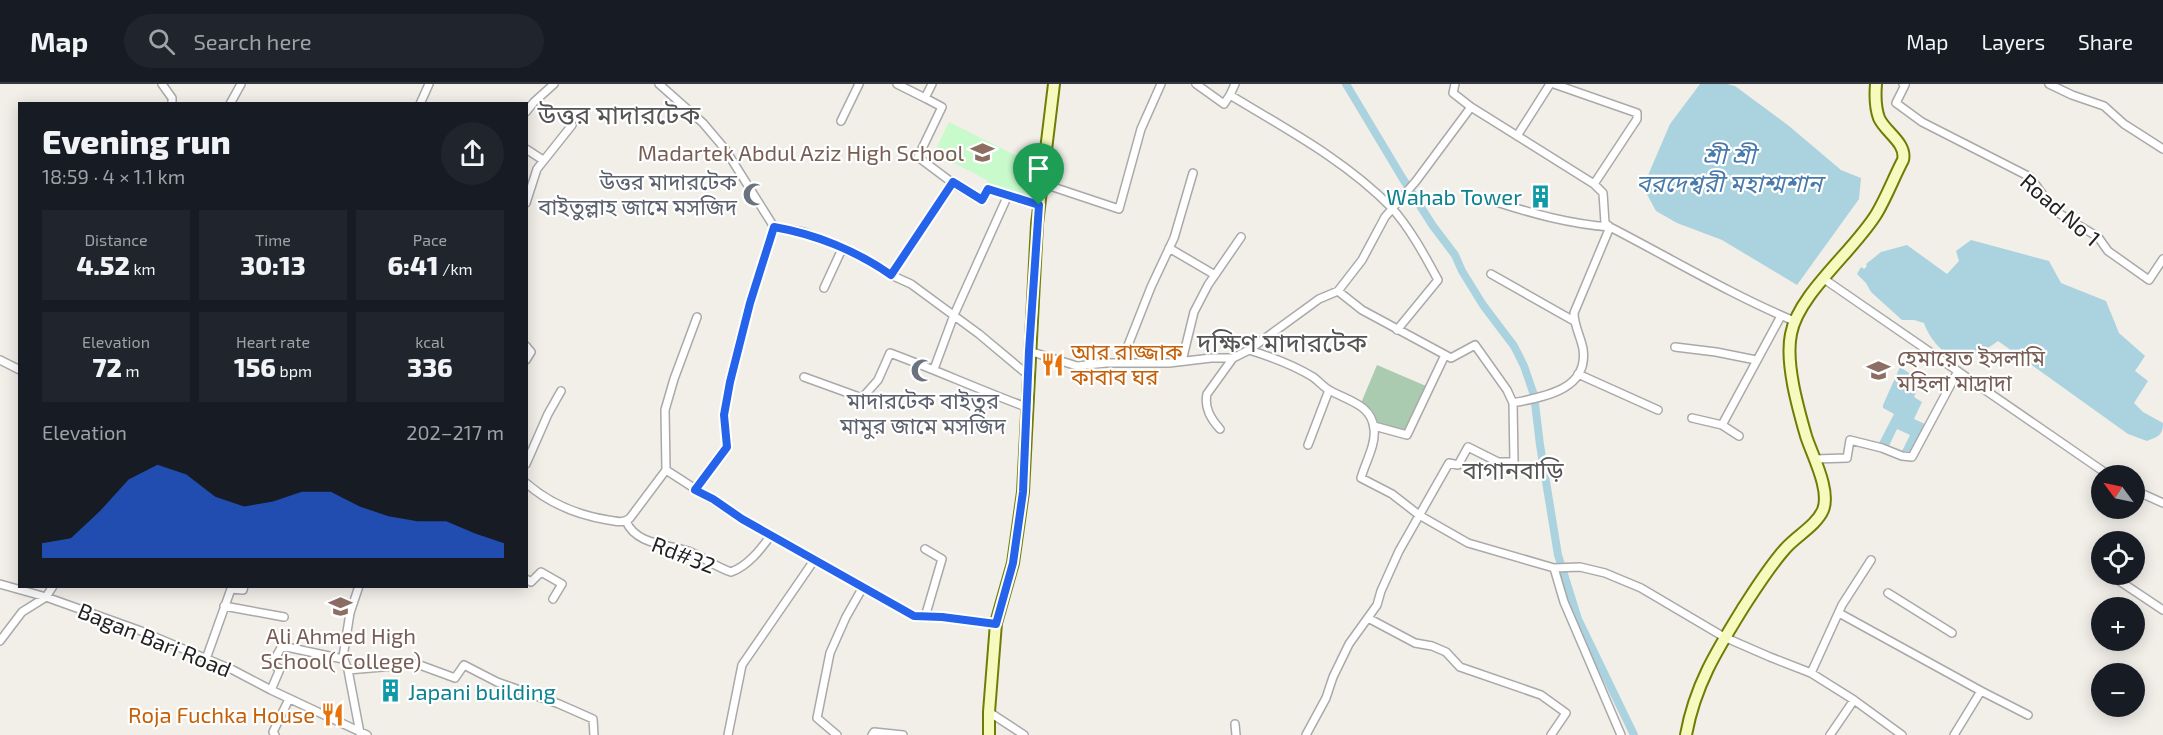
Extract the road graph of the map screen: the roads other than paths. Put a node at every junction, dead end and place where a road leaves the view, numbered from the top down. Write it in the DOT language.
graph roads {
  1 [pos="162,84"];
  2 [pos="241,84"];
  3 [pos="429,84"];
  4 [pos="554,84"];
  5 [pos="659,84"];
  6 [pos="859,84"];
  7 [pos="897,84"];
  8 [pos="932,84"];
  9 [pos="1054,84"];
  10 [pos="1161,84"];
  11 [pos="1196,84"];
  12 [pos="1235,84"];
  13 [pos="1455,84"];
  14 [pos="1552,84"];
  15 [pos="1876,84"];
  16 [pos="1903,84"];
  17 [pos="2049,84"];
  18 [pos="1230,95"];
  19 [pos="925,98"];
  20 [pos="172,102"];
  21 [pos="231,102"];
  22 [pos="421,102"];
  23 [pos="1471,107"];
  24 [pos="528,110"];
  25 [pos="841,121"];
  26 [pos="572,125"];
  27 [pos="1518,136"];
  28 [pos="2163,149"];
  29 [pos="528,150"];
  30 [pos="543,160"];
  31 [pos="1192,173"];
  32 [pos="953,182"];
  33 [pos="1041,183"];
  34 [pos="1594,184"];
  35 [pos="528,195"];
  36 [pos="1008,195"];
  37 [pos="1496,202"];
  38 [pos="1039,205"];
  39 [pos="1392,208"];
  40 [pos="774,227"];
  41 [pos="1610,227"];
  42 [pos="1241,237"];
  43 [pos="1169,248"];
  44 [pos="842,249"];
  45 [pos="2163,259"];
  46 [pos="1491,274"];
  47 [pos="891,275"];
  48 [pos="1215,275"];
  49 [pos="1824,279"];
  50 [pos="825,288"];
  51 [pos="1338,291"];
  52 [pos="954,315"];
  53 [pos="697,316"];
  54 [pos="1780,316"];
  55 [pos="1574,321"];
  56 [pos="1794,321"];
  57 [pos="1397,330"];
  58 [pos="1675,347"];
  59 [pos="1249,350"];
  60 [pos="1029,351"];
  61 [pos="1445,354"];
  62 [pos="1233,358"];
  63 [pos="0,360"];
  64 [pos="1756,360"];
  65 [pos="1182,361"];
  66 [pos="1121,363"];
  67 [pos="18,369"];
  68 [pos="934,369"];
  69 [pos="1958,371"];
  70 [pos="1578,374"];
  71 [pos="1028,375"];
  72 [pos="804,377"];
  73 [pos="1329,390"];
  74 [pos="561,391"];
  75 [pos="1513,403"];
  76 [pos="1026,407"];
  77 [pos="1658,410"];
  78 [pos="1692,418"];
  79 [pos="1722,425"];
  80 [pos="1374,426"];
  81 [pos="1220,429"];
  82 [pos="1739,436"];
  83 [pos="1308,445"];
  84 [pos="528,459"];
  85 [pos="1815,459"];
  86 [pos="2094,465"];
  87 [pos="666,470"];
  88 [pos="528,485"];
  89 [pos="695,490"];
  90 [pos="2145,495"];
  91 [pos="2163,503"];
  92 [pos="1419,515"];
  93 [pos="626,521"];
  94 [pos="771,535"];
  95 [pos="925,549"];
  96 [pos="815,559"];
  97 [pos="1871,560"];
  98 [pos="1557,568"];
  99 [pos="528,580"];
  100 [pos="0,584"];
  101 [pos="2126,585"];
  102 [pos="863,587"];
  103 [pos="52,588"];
  104 [pos="244,588"];
  105 [pos="358,588"];
  106 [pos="1888,593"];
  107 [pos="46,597"];
  108 [pos="553,599"];
  109 [pos="224,606"];
  110 [pos="2163,610"];
  111 [pos="1839,613"];
  112 [pos="925,616"];
  113 [pos="284,617"];
  114 [pos="1368,618"];
  115 [pos="996,624"];
  116 [pos="1952,633"];
  117 [pos="1724,637"];
  118 [pos="0,640"];
  119 [pos="206,659"];
  120 [pos="343,659"];
  121 [pos="348,670"];
  122 [pos="1811,673"];
  123 [pos="271,690"];
  124 [pos="1981,691"];
  125 [pos="289,699"];
  126 [pos="1854,700"];
  127 [pos="988,712"];
  128 [pos="2028,715"];
  129 [pos="1235,724"];
  130 [pos="362,734"];
  131 [pos="274,735"];
  132 [pos="594,735"];
  133 [pos="728,735"];
  134 [pos="837,735"];
  135 [pos="872,735"];
  136 [pos="903,735"];
  137 [pos="989,735"];
  138 [pos="1024,735"];
  139 [pos="1236,735"];
  140 [pos="1306,735"];
  141 [pos="1551,735"];
  142 [pos="1622,735"];
  143 [pos="1686,735"];
  144 [pos="1830,735"];
  145 [pos="1902,735"];
  146 [pos="1954,735"];
  1 -- 20 [label="street"];
  2 -- 21 [label="street"];
  3 -- 22 [label="street"];
  4 -- 24 [label="street"];
  5 -- 40 [label="street"];
  6 -- 25 [label="street"];
  7 -- 19 [label="street"];
  8 -- 19 [label="street"];
  9 -- 33 [label="street"];
  10 -- 33 [label="street"];
  11 -- 18 [label="street"];
  12 -- 18 [label="street"];
  13 -- 23 [label="street"];
  14 -- 27 [label="street"];
  14 -- 34 [label="street"];
  15 -- 49 [label="street"];
  16 -- 45 [label="street, Road No 1"];
  17 -- 28 [label="street"];
  18 -- 39 [label="street"];
  19 -- 32 [label="street"];
  23 -- 27 [label="street"];
  23 -- 39 [label="street"];
  26 -- 30 [label="street"];
  27 -- 34 [label="street"];
  29 -- 30 [label="street"];
  30 -- 35 [label="street"];
  31 -- 43 [label="street"];
  32 -- 36 [label="street"];
  32 -- 47 [label="street"];
  33 -- 38 [label="street"];
  34 -- 41 [label="street"];
  36 -- 38 [label="street"];
  36 -- 52 [label="street"];
  37 -- 41 [label="street"];
  38 -- 60 [label="street"];
  39 -- 51 [label="street"];
  39 -- 57 [label="street"];
  40 -- 44 [label="street"];
  40 -- 89 [label="street"];
  41 -- 54 [label="street"];
  41 -- 55 [label="street"];
  42 -- 48 [label="street"];
  43 -- 48 [label="street"];
  43 -- 66 [label="street"];
  44 -- 47 [label="street"];
  44 -- 50 [label="street"];
  46 -- 55 [label="street"];
  47 -- 52 [label="street"];
  48 -- 65 [label="street"];
  49 -- 56 [label="street"];
  49 -- 69 [label="street"];
  51 -- 57 [label="street"];
  51 -- 59 [label="street"];
  52 -- 68 [label="street"];
  52 -- 71 [label="street"];
  53 -- 87 [label="street"];
  54 -- 56 [label="street"];
  54 -- 64 [label="street"];
  55 -- 70 [label="street"];
  56 -- 85 [label="street"];
  57 -- 61 [label="street"];
  58 -- 64 [label="street"];
  59 -- 62 [label="street"];
  59 -- 73 [label="street"];
  60 -- 66 [label="street"];
  60 -- 71 [label="street"];
  61 -- 75 [label="street"];
  61 -- 80 [label="street"];
  62 -- 65 [label="street"];
  62 -- 81 [label="street"];
  63 -- 67 [label="street"];
  64 -- 79 [label="street"];
  65 -- 66 [label="street"];
  68 -- 72 [label="street"];
  68 -- 76 [label="street"];
  69 -- 85 [label="street"];
  69 -- 86 [label="street"];
  70 -- 75 [label="street"];
  70 -- 77 [label="street"];
  71 -- 76 [label="street"];
  73 -- 80 [label="street"];
  73 -- 83 [label="street"];
  74 -- 84 [label="street"];
  75 -- 92 [label="street"];
  76 -- 115 [label="street"];
  78 -- 79 [label="street"];
  79 -- 82 [label="street"];
  80 -- 92 [label="street"];
  85 -- 117 [label="street"];
  87 -- 89 [label="street"];
  87 -- 93 [label="street"];
  88 -- 93 [label="street"];
  89 -- 94 [label="street"];
  90 -- 91 [label="street"];
  92 -- 98 [label="street"];
  92 -- 114 [label="street"];
  93 -- 94 [label="street, Rd#32"];
  94 -- 96 [label="street"];
  95 -- 112 [label="street"];
  96 -- 102 [label="street"];
  96 -- 133 [label="street"];
  97 -- 111 [label="street"];
  98 -- 117 [label="street"];
  98 -- 142 [label="street"];
  99 -- 108 [label="street"];
  100 -- 107 [label="street, Bagan Bari Road"];
  101 -- 110 [label="street"];
  102 -- 112 [label="street"];
  102 -- 134 [label="street"];
  103 -- 107 [label="street"];
  104 -- 109 [label="street"];
  105 -- 120 [label="street"];
  106 -- 116 [label="street"];
  107 -- 118 [label="street"];
  107 -- 119 [label="street, Bagan Bari Road"];
  109 -- 113 [label="street"];
  109 -- 119 [label="street"];
  111 -- 122 [label="street"];
  111 -- 124 [label="street"];
  112 -- 115 [label="street"];
  114 -- 140 [label="street"];
  114 -- 141 [label="street"];
  115 -- 127 [label="street"];
  117 -- 122 [label="street"];
  117 -- 143 [label="street"];
  119 -- 123 [label="street, Bagan Bari Road"];
  120 -- 121 [label="street"];
  120 -- 123 [label="street"];
  121 -- 130 [label="street"];
  121 -- 132 [label="street"];
  122 -- 126 [label="street"];
  123 -- 125 [label="street, Bagan Bari Road"];
  124 -- 128 [label="street"];
  124 -- 146 [label="street"];
  125 -- 130 [label="street, Bagan Bari Road"];
  125 -- 131 [label="street"];
  126 -- 144 [label="street"];
  126 -- 145 [label="street"];
  127 -- 137 [label="street"];
  127 -- 138 [label="street"];
  129 -- 139 [label="street"];
  135 -- 136 [label="street"];
}
